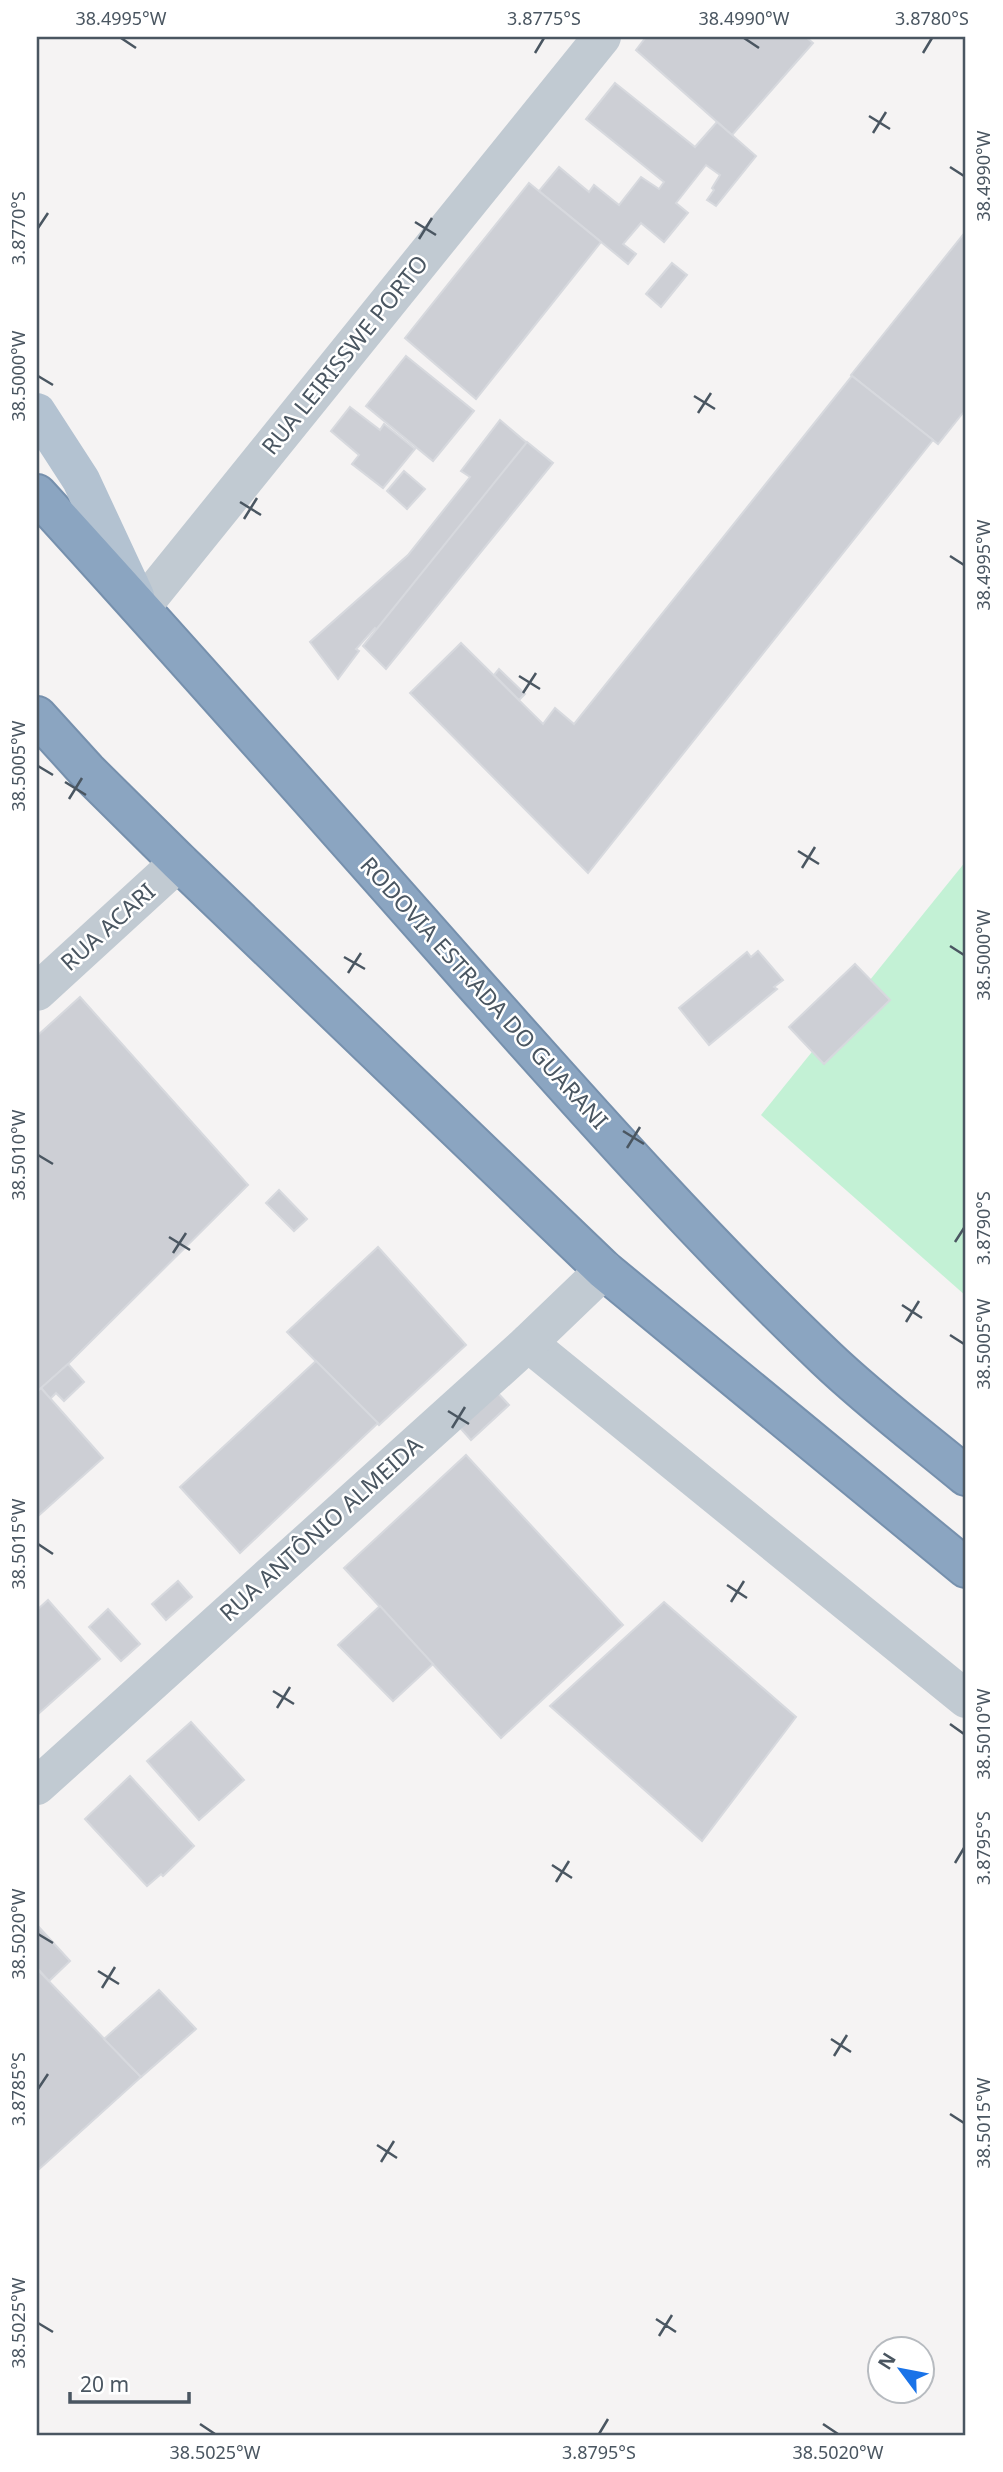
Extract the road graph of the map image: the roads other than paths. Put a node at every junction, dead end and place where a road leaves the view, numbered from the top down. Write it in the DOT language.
graph roads {
  1 [pos="602,37"];
  2 [pos="37,412"];
  3 [pos="37,495"];
  4 [pos="141,608"];
  5 [pos="37,716"];
  6 [pos="37,747"];
  7 [pos="87,771"];
  8 [pos="179,862"];
  9 [pos="37,992"];
  10 [pos="604,1270"];
  11 [pos="528,1343"];
  12 [pos="966,1476"];
  13 [pos="966,1567"];
  14 [pos="966,1699"];
  15 [pos="37,1786"];
  1 -- 4 [label="street, RUA LEIRISSWE PORTO"];
  2 -- 4 [label="main road"];
  3 -- 4 [label="highway, RODOVIA ESTRADA DO GUARANI"];
  4 -- 12 [label="highway, RODOVIA ESTRADA DO GUARANI"];
  5 -- 7 [label="highway"];
  6 -- 7 [label="main road"];
  7 -- 8 [label="highway"];
  8 -- 9 [label="street, RUA ACARI"];
  8 -- 10 [label="highway"];
  10 -- 11 [label="street, RUA ANTÔNIO ALMEIDA"];
  10 -- 13 [label="highway"];
  11 -- 14 [label="street"];
  11 -- 15 [label="street, RUA ANTÔNIO ALMEIDA"];
}
